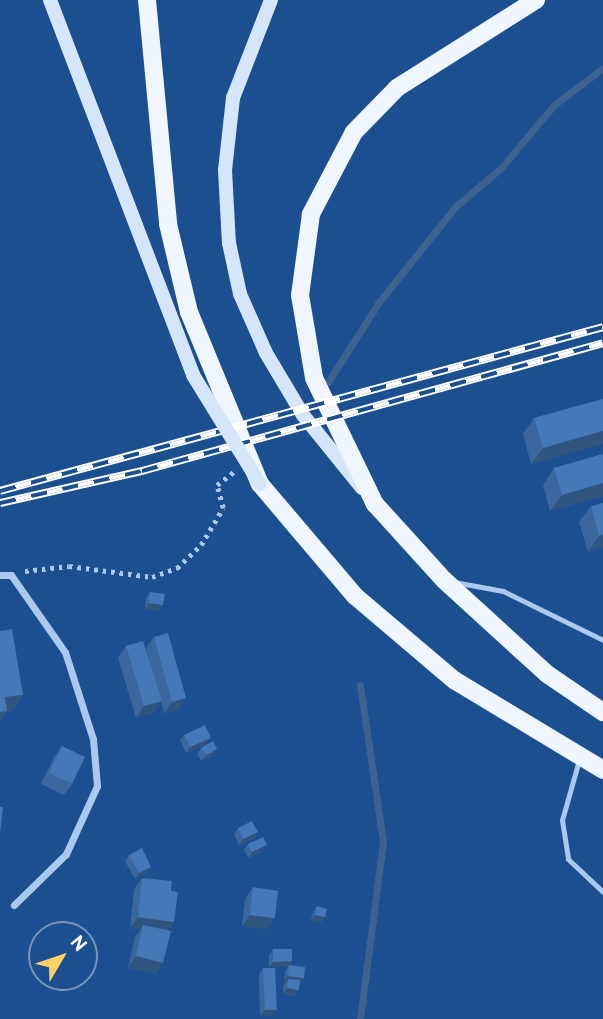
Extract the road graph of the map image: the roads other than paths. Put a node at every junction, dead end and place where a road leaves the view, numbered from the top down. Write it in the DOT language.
graph roads {
  1 [pos="50,0"];
  2 [pos="147,0"];
  3 [pos="271,0"];
  4 [pos="536,0"];
  5 [pos="260,484"];
  6 [pos="374,503"];
  7 [pos="0,575"];
  8 [pos="444,580"];
  9 [pos="603,640"];
  10 [pos="603,712"];
  11 [pos="581,757"];
  12 [pos="603,770"];
  13 [pos="603,892"];
  14 [pos="14,905"];
  1 -- 5 [label="main road, bridge"];
  2 -- 5 [label="main road"];
  3 -- 6 [label="main road"];
  4 -- 6 [label="main road"];
  5 -- 11 [label="main road"];
  6 -- 8 [label="main road"];
  7 -- 14 [label="street"];
  8 -- 9 [label="lane"];
  8 -- 10 [label="main road"];
  11 -- 12 [label="main road"];
  11 -- 13 [label="lane"];
}
